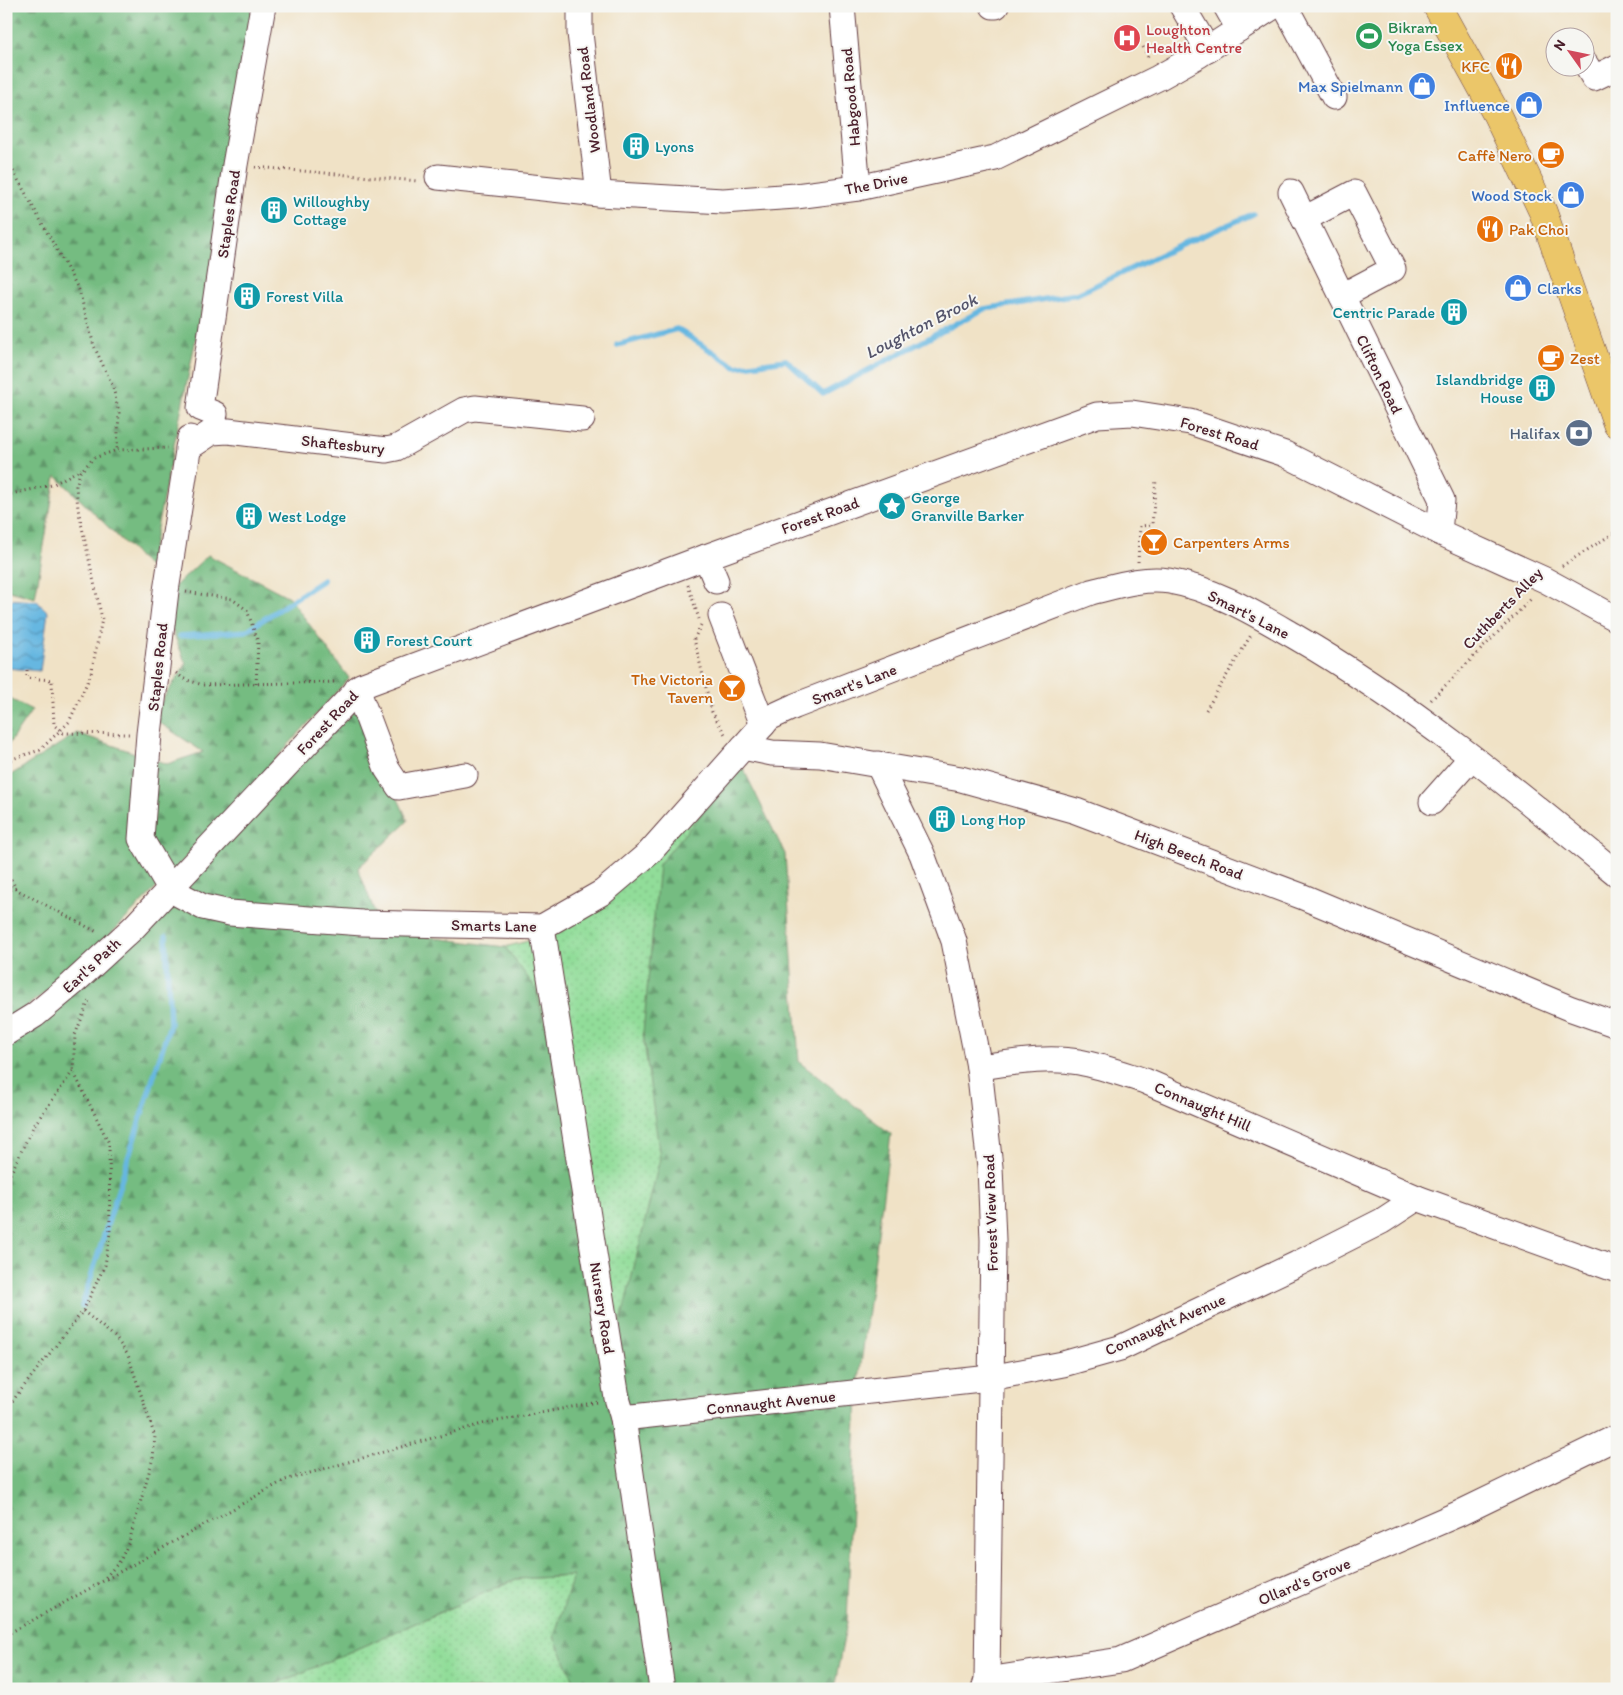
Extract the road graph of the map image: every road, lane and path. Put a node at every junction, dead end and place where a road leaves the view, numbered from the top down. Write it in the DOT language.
graph roads {
  1 [pos="263,6"];
  2 [pos="580,6"];
  3 [pos="842,6"];
  4 [pos="1182,6"];
  5 [pos="1226,6"];
  6 [pos="1274,6"];
  7 [pos="1285,6"];
  8 [pos="1437,6"];
  9 [pos="1239,29"];
  10 [pos="1143,47"];
  11 [pos="1208,50"];
  12 [pos="1149,60"];
  13 [pos="1617,67"];
  14 [pos="1596,77"];
  15 [pos="1334,97"];
  16 [pos="6,158"];
  17 [pos="235,165"];
  18 [pos="438,177"];
  19 [pos="858,188"];
  20 [pos="1291,192"];
  21 [pos="598,194"];
  22 [pos="1304,219"];
  23 [pos="1342,296"];
  24 [pos="200,410"];
  25 [pos="582,419"];
  26 [pos="1617,424"];
  27 [pos="189,443"];
  28 [pos="117,450"];
  29 [pos="84,468"];
  30 [pos="1156,480"];
  31 [pos="6,495"];
  32 [pos="1617,531"];
  33 [pos="1439,532"];
  34 [pos="706,557"];
  35 [pos="682,566"];
  36 [pos="716,580"];
  37 [pos="1545,580"];
  38 [pos="1137,581"];
  39 [pos="166,591"];
  40 [pos="720,616"];
  41 [pos="1262,618"];
  42 [pos="1617,619"];
  43 [pos="158,660"];
  44 [pos="27,670"];
  45 [pos="256,685"];
  46 [pos="357,689"];
  47 [pos="1206,710"];
  48 [pos="1418,716"];
  49 [pos="766,722"];
  50 [pos="60,730"];
  51 [pos="149,734"];
  52 [pos="740,751"];
  53 [pos="1471,758"];
  54 [pos="6,761"];
  55 [pos="878,764"];
  56 [pos="464,775"];
  57 [pos="1432,802"];
  58 [pos="6,871"];
  59 [pos="1617,874"];
  60 [pos="6,884"];
  61 [pos="16,888"];
  62 [pos="170,890"];
  63 [pos="6,891"];
  64 [pos="542,927"];
  65 [pos="115,942"];
  66 [pos="92,993"];
  67 [pos="1617,1025"];
  68 [pos="6,1033"];
  69 [pos="979,1067"];
  70 [pos="73,1071"];
  71 [pos="6,1183"];
  72 [pos="1417,1198"];
  73 [pos="1617,1270"];
  74 [pos="82,1310"];
  75 [pos="990,1378"];
  76 [pos="620,1408"];
  77 [pos="6,1409"];
  78 [pos="1617,1437"];
  79 [pos="101,1582"];
  80 [pos="6,1635"];
  81 [pos="985,1684"];
  82 [pos="662,1689"];
  1 -- 17 [label="street, Staples Road"];
  2 -- 21 [label="street, Woodland Road"];
  3 -- 19 [label="street, Habgood Road"];
  4 -- 11 [label="street"];
  5 -- 9 [label="street"];
  6 -- 9 [label="street, The Drive"];
  7 -- 15 [label="street"];
  8 -- 26 [label="main road"];
  9 -- 11 [label="street, The Drive"];
  10 -- 12 [label="path"];
  11 -- 19 [label="street, The Drive"];
  13 -- 14 [label="street"];
  16 -- 28 [label="path"];
  17 -- 18 [label="path"];
  17 -- 24 [label="street, Staples Road"];
  18 -- 21 [label="street, The Drive"];
  19 -- 21 [label="street, The Drive"];
  20 -- 22 [label="street, Clifton Road"];
  22 -- 23 [label="street, Clifton Road"];
  22 -- 23 [label="street"];
  23 -- 33 [label="street, Clifton Road"];
  25 -- 27 [label="street, Shaftesbury"];
  27 -- 28 [label="path"];
  27 -- 39 [label="street, Staples Road"];
  28 -- 29 [label="path"];
  29 -- 31 [label="path"];
  29 -- 50 [label="path"];
  30 -- 38 [label="path"];
  32 -- 37 [label="path, Cuthberts Alley"];
  33 -- 34 [label="street, Forest Road"];
  33 -- 37 [label="street, Forest Road"];
  34 -- 35 [label="street, Forest Road"];
  34 -- 36 [label="street"];
  35 -- 46 [label="street, Forest Road"];
  35 -- 52 [label="path"];
  37 -- 42 [label="street, Forest Road"];
  37 -- 48 [label="path, Cuthberts Alley"];
  38 -- 41 [label="street, Smart's Lane"];
  38 -- 49 [label="street, Smart's Lane"];
  39 -- 43 [label="street, Staples Road"];
  39 -- 45 [label="path"];
  40 -- 49 [label="street"];
  41 -- 47 [label="path"];
  41 -- 48 [label="street, Smart's Lane"];
  43 -- 45 [label="path"];
  43 -- 51 [label="street, Staples Road"];
  44 -- 50 [label="path"];
  45 -- 46 [label="path"];
  46 -- 56 [label="street"];
  46 -- 62 [label="street, Forest Road"];
  48 -- 53 [label="street, Smart's Lane"];
  49 -- 52 [label="street, Smarts Lane"];
  50 -- 51 [label="path"];
  50 -- 54 [label="path"];
  51 -- 62 [label="street, Staples Road"];
  52 -- 55 [label="street, High Beech Road"];
  52 -- 64 [label="street, Smarts Lane"];
  53 -- 57 [label="street"];
  53 -- 59 [label="street, Smart's Lane"];
  55 -- 67 [label="street, High Beech Road"];
  55 -- 69 [label="street, Forest View Road"];
  58 -- 61 [label="path"];
  60 -- 61 [label="path"];
  61 -- 63 [label="path"];
  61 -- 65 [label="path"];
  62 -- 64 [label="street, Smarts Lane"];
  62 -- 65 [label="street, Earl's Path"];
  64 -- 76 [label="street, Nursery Road"];
  65 -- 68 [label="street, Earl's Path"];
  66 -- 70 [label="path"];
  69 -- 72 [label="street, Connaught Hill"];
  69 -- 75 [label="street, Forest View Road"];
  70 -- 71 [label="path"];
  70 -- 74 [label="path"];
  72 -- 73 [label="street"];
  72 -- 75 [label="street, Connaught Avenue"];
  74 -- 77 [label="path"];
  74 -- 79 [label="path"];
  75 -- 76 [label="street, Connaught Avenue"];
  75 -- 81 [label="street, Forest View Road"];
  76 -- 79 [label="path"];
  76 -- 82 [label="street, Nursery Road"];
  78 -- 81 [label="street, Ollard's Grove"];
  79 -- 80 [label="path"];
}
